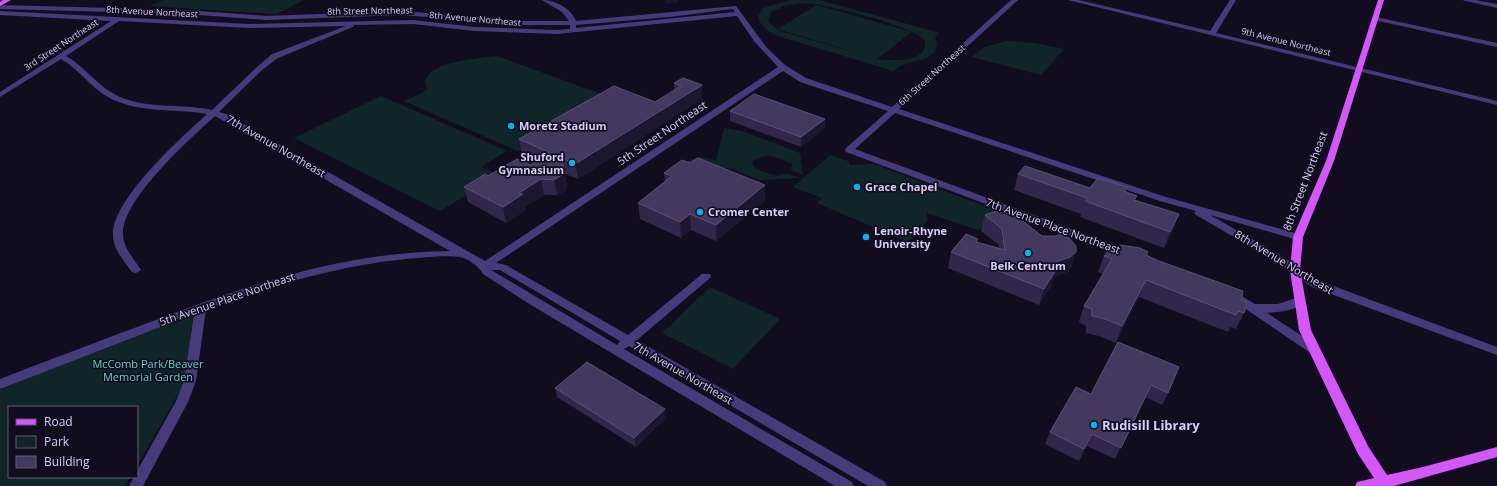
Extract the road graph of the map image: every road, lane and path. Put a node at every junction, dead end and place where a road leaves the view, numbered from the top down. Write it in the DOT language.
graph roads {
  1 [pos="8,0"];
  2 [pos="545,0"];
  3 [pos="1015,0"];
  4 [pos="1072,0"];
  5 [pos="1233,0"];
  6 [pos="1381,0"];
  7 [pos="1465,0"];
  8 [pos="733,3"];
  9 [pos="0,4"];
  10 [pos="1497,6"];
  11 [pos="0,7"];
  12 [pos="132,11"];
  13 [pos="0,13"];
  14 [pos="367,14"];
  15 [pos="739,14"];
  16 [pos="118,19"];
  17 [pos="1376,19"];
  18 [pos="574,23"];
  19 [pos="357,24"];
  20 [pos="573,32"];
  21 [pos="1212,33"];
  22 [pos="1497,44"];
  23 [pos="61,56"];
  24 [pos="782,68"];
  25 [pos="1359,69"];
  26 [pos="0,95"];
  27 [pos="1497,103"];
  28 [pos="892,110"];
  29 [pos="214,113"];
  30 [pos="849,150"];
  31 [pos="1163,199"];
  32 [pos="1298,237"];
  33 [pos="463,254"];
  34 [pos="1137,257"];
  35 [pos="485,266"];
  36 [pos="136,270"];
  37 [pos="1295,270"];
  38 [pos="706,276"];
  39 [pos="1226,291"];
  40 [pos="1299,301"];
  41 [pos="201,307"];
  42 [pos="1254,308"];
  43 [pos="628,341"];
  44 [pos="1313,349"];
  45 [pos="617,350"];
  46 [pos="1497,351"];
  47 [pos="0,384"];
  48 [pos="1497,452"];
  49 [pos="1385,483"];
  50 [pos="136,486"];
  51 [pos="847,486"];
  52 [pos="880,486"];
  53 [pos="1362,486"];
  1 -- 9 [label="main road"];
  2 -- 18 [label="street"];
  3 -- 28 [label="street, 6th Street Northeast"];
  4 -- 21 [label="street, 9th Avenue Northeast"];
  5 -- 21 [label="street"];
  6 -- 17 [label="main road, 8th Street Northeast"];
  7 -- 10 [label="street"];
  8 -- 15 [label="street"];
  8 -- 18 [label="street, 8th Avenue Northeast"];
  11 -- 12 [label="street, 8th Avenue Northeast"];
  12 -- 14 [label="street, 8th Avenue Northeast"];
  12 -- 16 [label="street, 3rd Street Northeast"];
  13 -- 16 [label="street, 8th Street Northeast"];
  14 -- 18 [label="street, 8th Avenue Northeast"];
  14 -- 19 [label="street"];
  15 -- 20 [label="street, 8th Street Northeast"];
  15 -- 24 [label="street"];
  16 -- 19 [label="street, 8th Street Northeast"];
  16 -- 23 [label="street, 3rd Street Northeast"];
  17 -- 22 [label="street"];
  17 -- 25 [label="main road, 8th Street Northeast"];
  18 -- 20 [label="street"];
  19 -- 20 [label="street, 8th Street Northeast"];
  19 -- 29 [label="street"];
  21 -- 25 [label="street, 9th Avenue Northeast"];
  23 -- 26 [label="street, 3rd Street Northeast"];
  23 -- 29 [label="street, 7th Avenue Northeast"];
  24 -- 28 [label="street"];
  24 -- 35 [label="street, 5th Street Northeast"];
  25 -- 27 [label="street, 9th Avenue Northeast"];
  25 -- 32 [label="main road, 8th Street Northeast"];
  28 -- 30 [label="street, 6th Street Northeast"];
  28 -- 31 [label="street"];
  29 -- 33 [label="street, 7th Avenue Northeast"];
  29 -- 36 [label="street"];
  30 -- 34 [label="street, 7th Avenue Place Northeast"];
  31 -- 32 [label="street"];
  31 -- 37 [label="street, 8th Avenue Northeast"];
  32 -- 37 [label="main road, 8th Street Northeast"];
  33 -- 35 [label="street, 7th Avenue Northeast"];
  33 -- 41 [label="street, 5th Avenue Place Northeast"];
  35 -- 43 [label="street, 7th Avenue Northeast"];
  35 -- 45 [label="street, 7th Avenue Northeast"];
  37 -- 40 [label="main road, 8th Street Northeast"];
  37 -- 46 [label="street, 8th Avenue Northeast"];
  38 -- 43 [label="street"];
  39 -- 42 [label="street"];
  40 -- 42 [label="street"];
  40 -- 44 [label="main road, 8th Street Northeast"];
  41 -- 47 [label="street, 5th Avenue Place Northeast"];
  41 -- 50 [label="street"];
  42 -- 44 [label="street"];
  43 -- 45 [label="street"];
  43 -- 52 [label="street, 7th Avenue Northeast"];
  44 -- 49 [label="main road, 8th Street Northeast"];
  45 -- 51 [label="street, 7th Avenue Northeast"];
  48 -- 49 [label="main road"];
  49 -- 53 [label="main road"];
}
